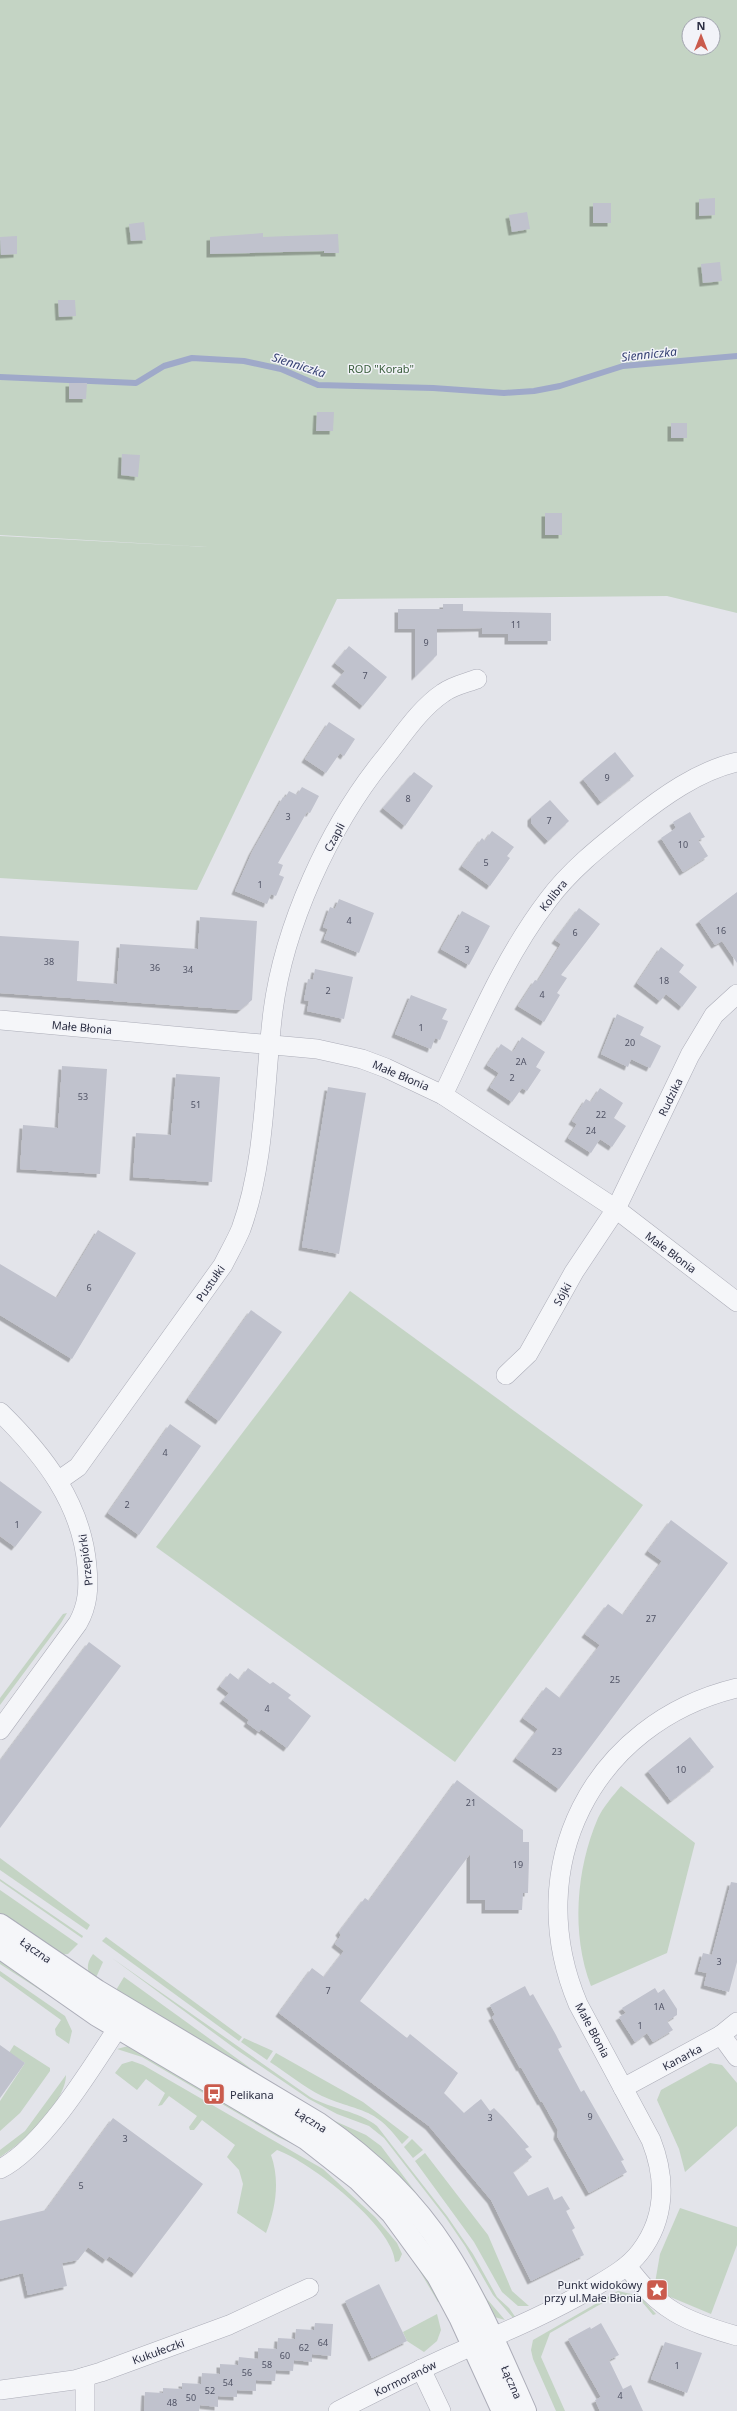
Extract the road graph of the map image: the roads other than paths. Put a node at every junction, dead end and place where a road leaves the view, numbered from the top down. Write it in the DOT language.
graph roads {
  1 [pos="477,679"];
  2 [pos="737,762"];
  3 [pos="737,994"];
  4 [pos="0,1020"];
  5 [pos="269,1044"];
  6 [pos="443,1095"];
  7 [pos="616,1209"];
  8 [pos="737,1302"];
  9 [pos="506,1375"];
  10 [pos="0,1412"];
  11 [pos="58,1481"];
  12 [pos="737,1688"];
  13 [pos="0,1730"];
  14 [pos="0,1925"];
  15 [pos="0,1948"];
  16 [pos="123,2019"];
  17 [pos="737,2022"];
  18 [pos="721,2035"];
  19 [pos="737,2057"];
  20 [pos="623,2088"];
  21 [pos="0,2169"];
  22 [pos="627,2266"];
  23 [pos="309,2288"];
  24 [pos="737,2336"];
  25 [pos="483,2342"];
  26 [pos="421,2370"];
  27 [pos="85,2377"];
  28 [pos="0,2390"];
  29 [pos="85,2411"];
  30 [pos="338,2411"];
  31 [pos="441,2411"];
  32 [pos="503,2411"];
  33 [pos="525,2411"];
  1 -- 5 [label="street, Czapli"];
  2 -- 6 [label="street, Kolibra"];
  3 -- 7 [label="street, Rudzika"];
  4 -- 5 [label="street, Małe Błonia"];
  5 -- 6 [label="street, Małe Błonia"];
  5 -- 11 [label="street, Pustułki"];
  6 -- 7 [label="street, Małe Błonia"];
  7 -- 8 [label="street, Małe Błonia"];
  7 -- 9 [label="street, Sójki"];
  10 -- 11 [label="street, Przepiórki"];
  11 -- 13 [label="street, Przepiórki"];
  12 -- 20 [label="street, Małe Błonia"];
  14 -- 16 [label="street, Łączna"];
  15 -- 16 [label="street, Łączna"];
  16 -- 21 [label="street"];
  16 -- 25 [label="street, Łączna"];
  17 -- 18 [label="street, Kanarka"];
  18 -- 19 [label="street"];
  18 -- 20 [label="street, Kanarka"];
  20 -- 22 [label="street, Małe Błonia"];
  22 -- 24 [label="street"];
  22 -- 25 [label="street, Małe Błonia"];
  23 -- 27 [label="street, Kukułeczki"];
  25 -- 26 [label="street, Kormoranów"];
  25 -- 32 [label="street, Łączna"];
  25 -- 33 [label="street, Łączna"];
  26 -- 30 [label="street, Kormoranów"];
  26 -- 31 [label="street"];
  27 -- 28 [label="street, Kukułeczki"];
  27 -- 29 [label="street"];
}
